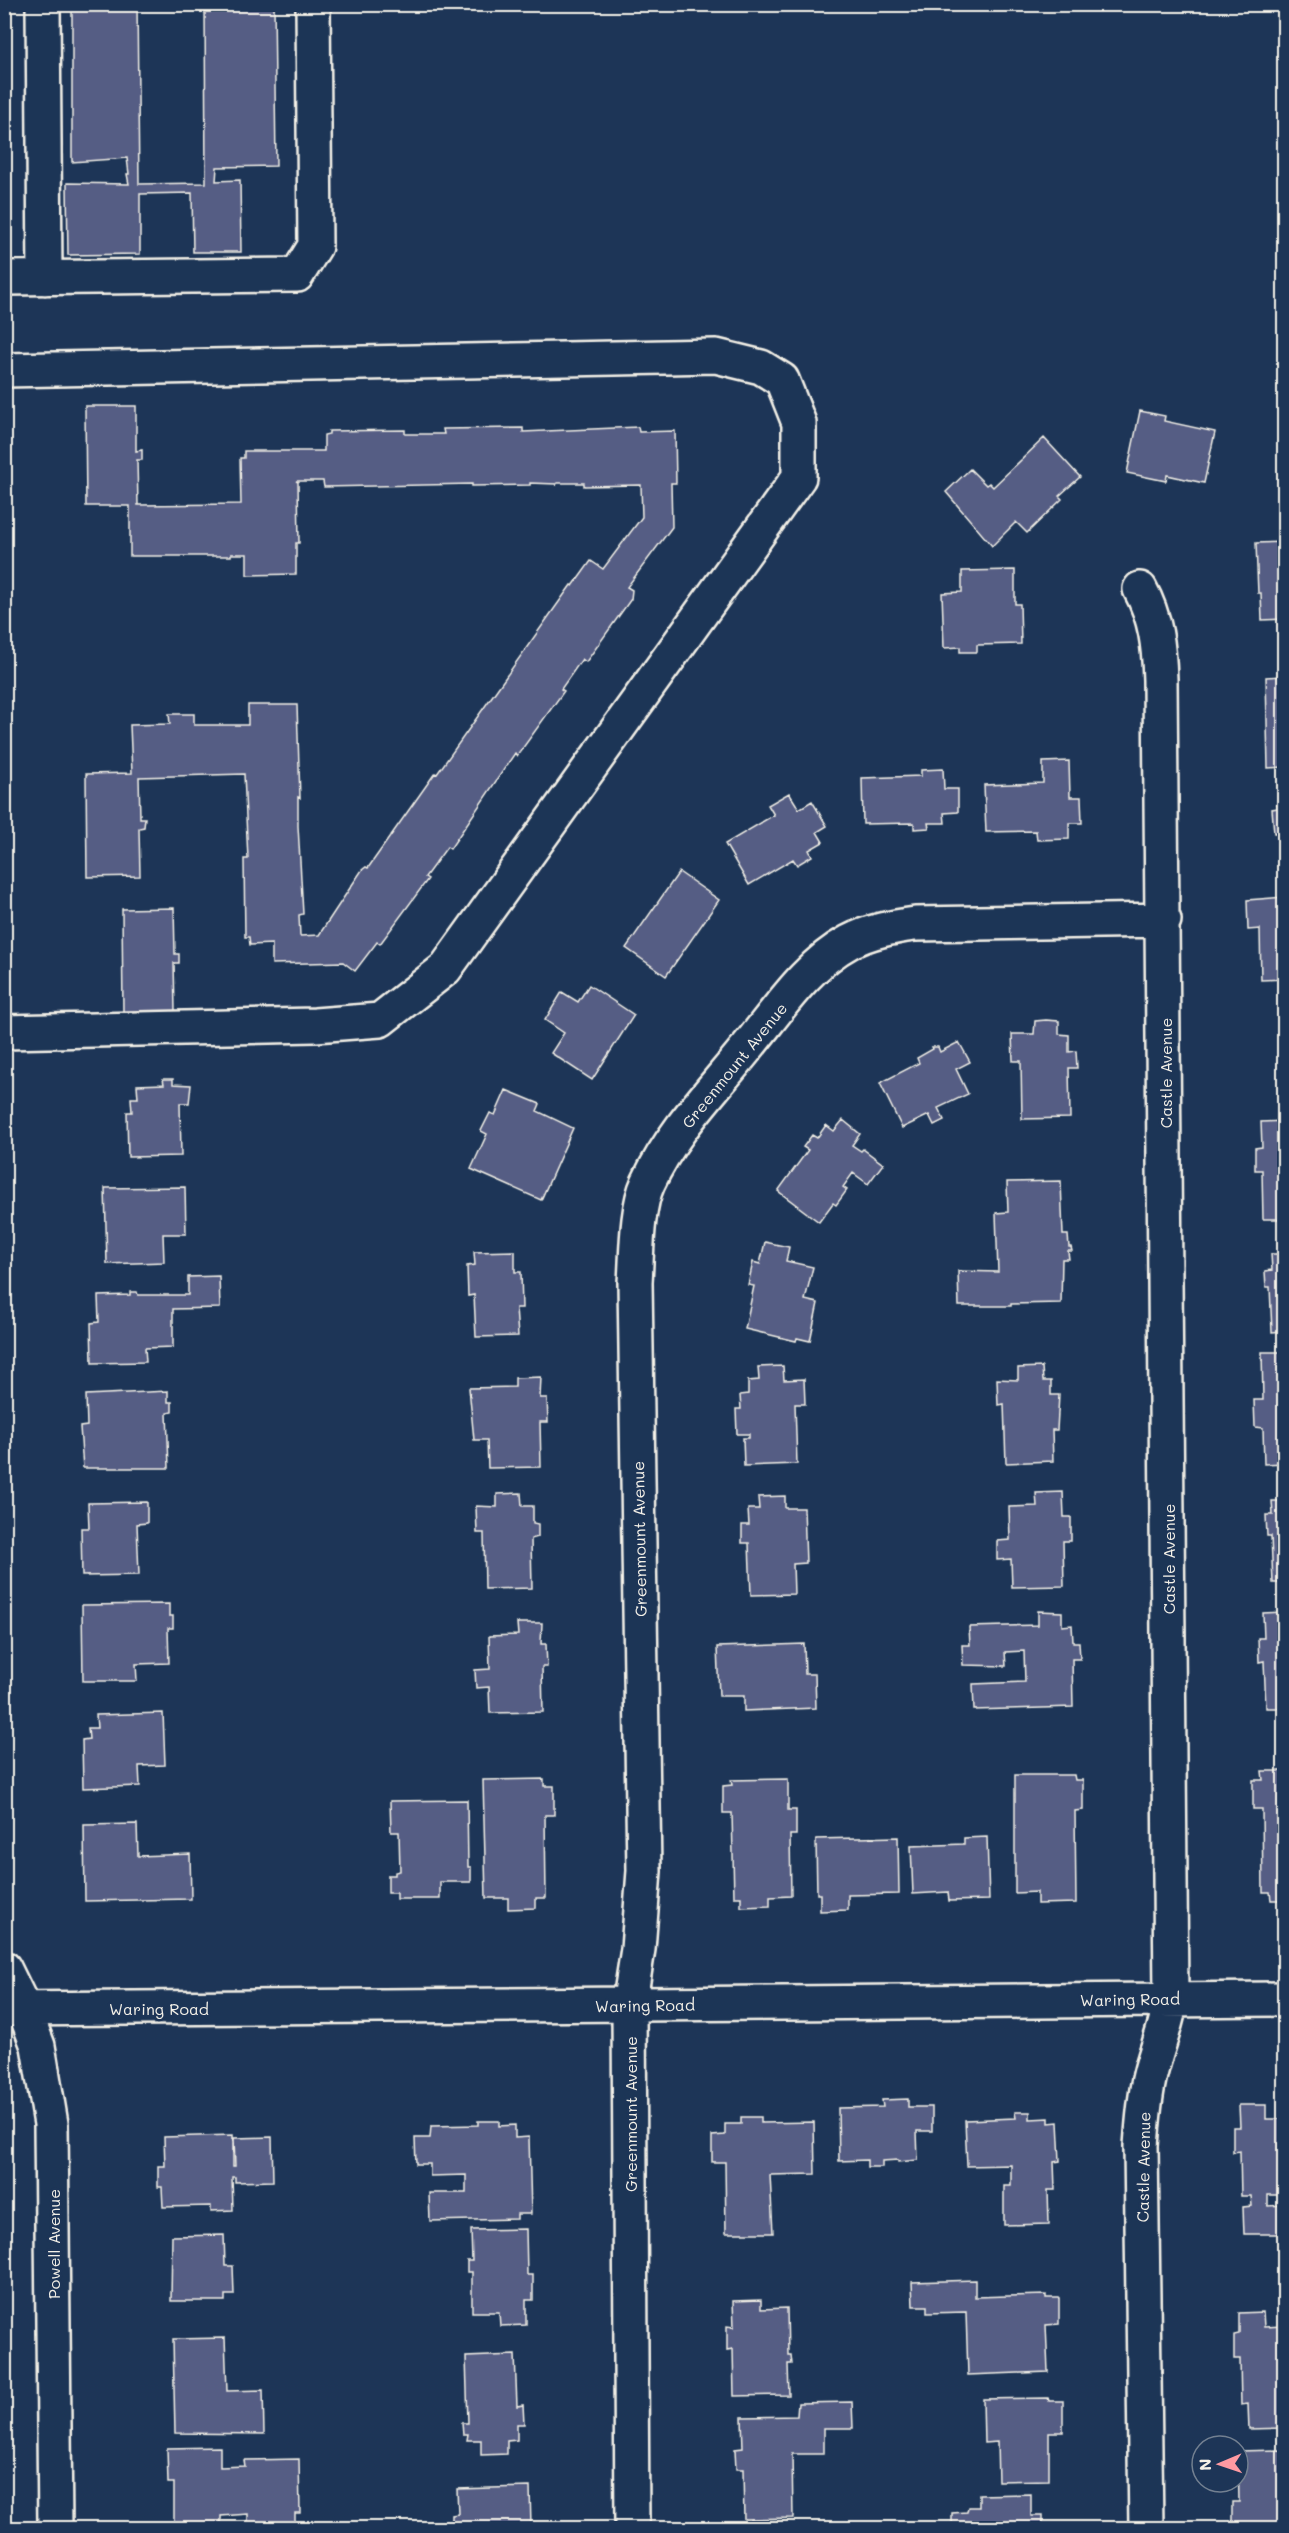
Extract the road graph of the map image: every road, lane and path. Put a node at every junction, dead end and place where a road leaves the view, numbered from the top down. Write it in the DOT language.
graph roads {
  1 [pos="43,4"];
  2 [pos="313,4"];
  3 [pos="45,278"];
  4 [pos="4,279"];
  5 [pos="4,370"];
  6 [pos="1140,589"];
  7 [pos="1164,920"];
  8 [pos="4,1032"];
  9 [pos="4,1968"];
  10 [pos="1171,1998"];
  11 [pos="1284,1999"];
  12 [pos="629,2006"];
  13 [pos="14,2009"];
  14 [pos="55,2529"];
  15 [pos="632,2529"];
  16 [pos="1146,2529"];
  1 -- 3 [label="street"];
  2 -- 3 [label="street"];
  3 -- 4 [label="street"];
  5 -- 8 [label="street"];
  6 -- 7 [label="street, Castle Avenue"];
  7 -- 10 [label="street, Castle Avenue"];
  7 -- 12 [label="street, Greenmount Avenue"];
  9 -- 13 [label="street, Powell Avenue"];
  10 -- 11 [label="street, Waring Road"];
  10 -- 12 [label="street, Waring Road"];
  10 -- 16 [label="street, Castle Avenue"];
  12 -- 13 [label="street, Waring Road"];
  12 -- 15 [label="street, Greenmount Avenue"];
  13 -- 14 [label="street, Powell Avenue"];
}
